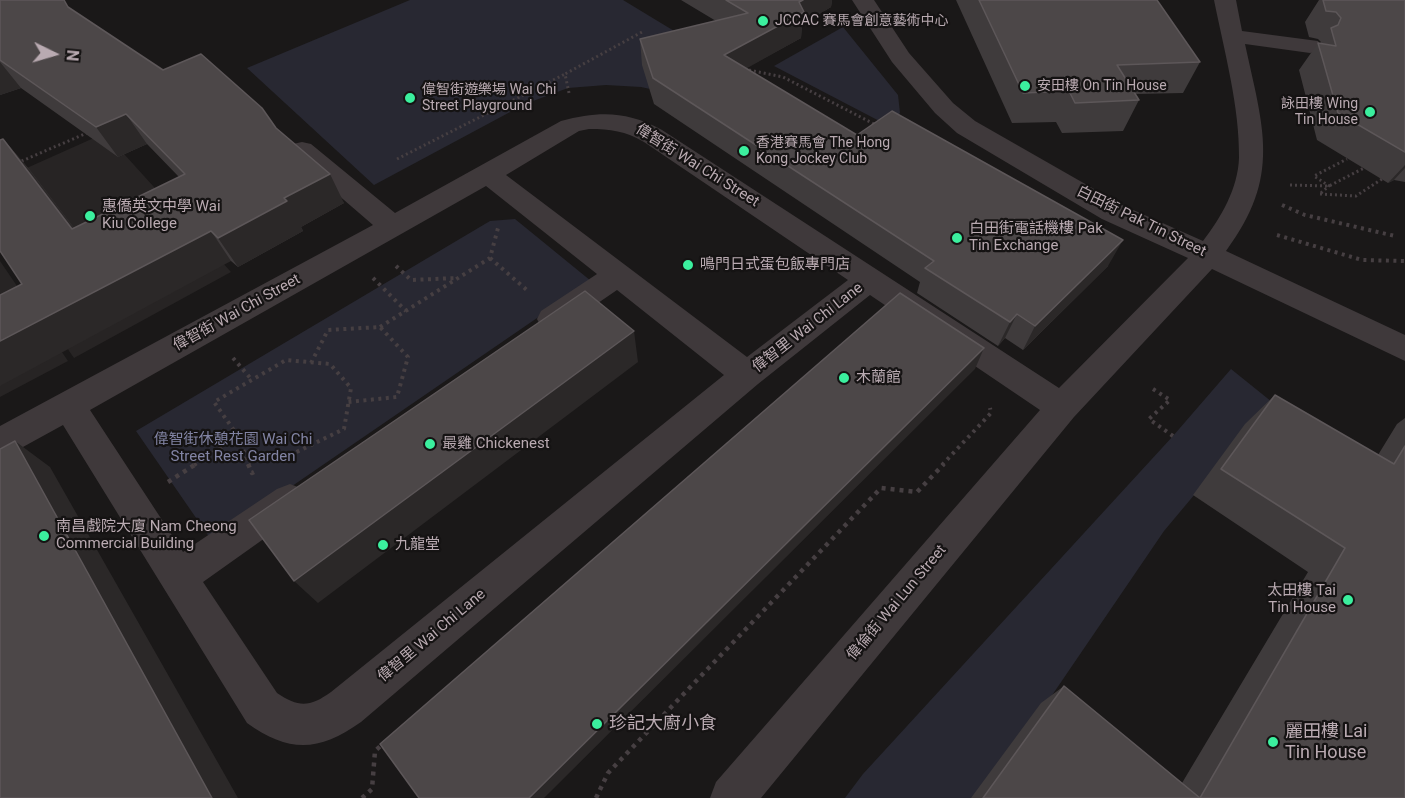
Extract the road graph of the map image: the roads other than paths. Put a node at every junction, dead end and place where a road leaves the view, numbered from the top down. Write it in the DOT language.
graph roads {
  1 [pos="863,0"];
  2 [pos="1228,18"];
  3 [pos="1308,37"];
  4 [pos="302,150"];
  5 [pos="488,174"];
  6 [pos="393,226"];
  7 [pos="1208,255"];
  8 [pos="618,274"];
  9 [pos="870,279"];
  10 [pos="530,335"];
  11 [pos="1405,350"];
  12 [pos="747,375"];
  13 [pos="69,405"];
  14 [pos="1062,407"];
  15 [pos="0,443"];
  16 [pos="312,485"];
  17 [pos="178,577"];
  18 [pos="732,798"];
  1 -- 7 [label="street, 白田街 Pak Tin Street"];
  2 -- 3 [label="street"];
  2 -- 7 [label="street"];
  4 -- 6 [label="street"];
  5 -- 6 [label="street, 偉智街 Wai Chi Street"];
  5 -- 8 [label="street"];
  5 -- 9 [label="street, 偉智街 Wai Chi Street"];
  6 -- 13 [label="street, 偉智街 Wai Chi Street"];
  7 -- 11 [label="street, 白田街 Pak Tin Street"];
  7 -- 14 [label="street"];
  8 -- 10 [label="street"];
  8 -- 12 [label="street"];
  9 -- 12 [label="street, 偉智里 Wai Chi Lane"];
  9 -- 14 [label="street, 偉智街 Wai Chi Street"];
  12 -- 17 [label="street, 偉智里 Wai Chi Lane"];
  13 -- 15 [label="street, 偉智街 Wai Chi Street"];
  13 -- 17 [label="street, 偉智里 Wai Chi Lane"];
  14 -- 18 [label="street, 偉倫街 Wai Lun Street"];
  16 -- 17 [label="street"];
}
